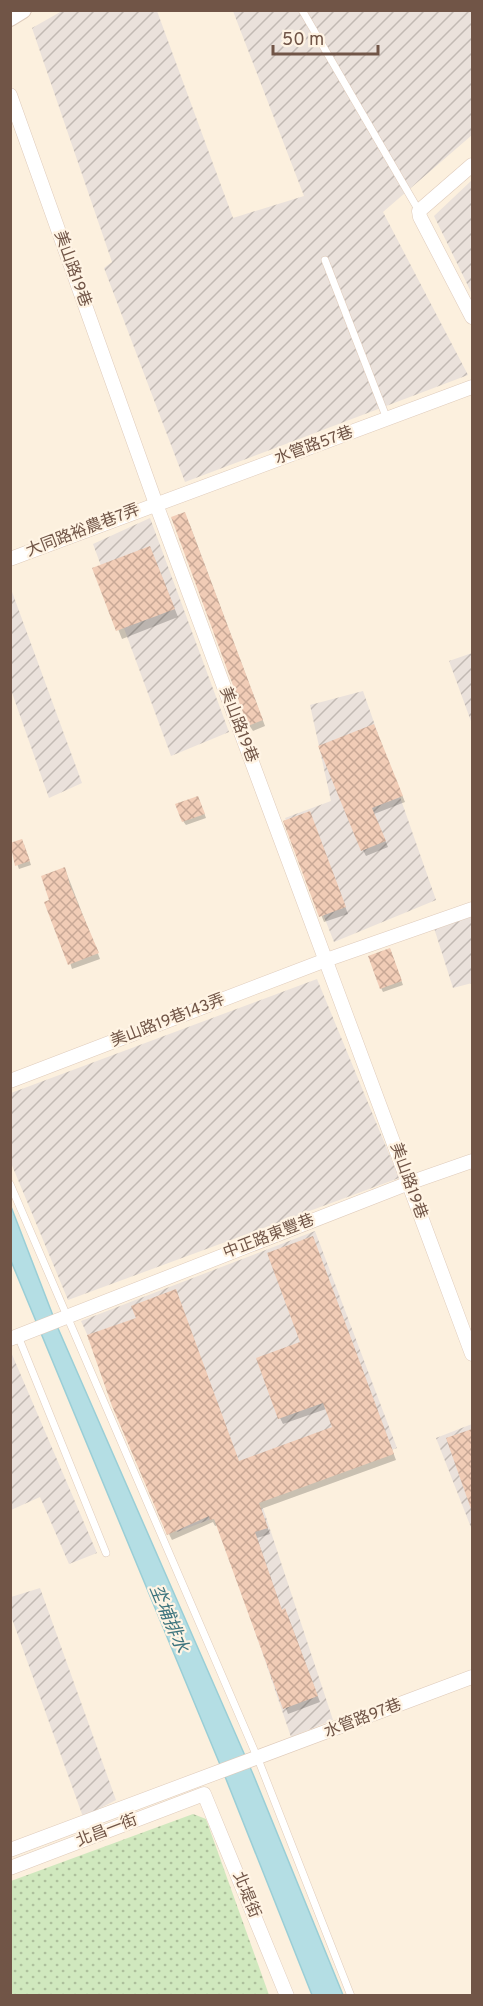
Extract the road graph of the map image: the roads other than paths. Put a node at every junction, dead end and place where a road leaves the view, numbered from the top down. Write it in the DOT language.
graph roads {
  1 [pos="23,10"];
  2 [pos="302,10"];
  3 [pos="10,18"];
  4 [pos="10,94"];
  5 [pos="472,165"];
  6 [pos="419,211"];
  7 [pos="325,260"];
  8 [pos="472,317"];
  9 [pos="472,387"];
  10 [pos="387,419"];
  11 [pos="156,504"];
  12 [pos="10,559"];
  13 [pos="472,909"];
  14 [pos="326,960"];
  15 [pos="10,1082"];
  16 [pos="472,1161"];
  17 [pos="409,1183"];
  18 [pos="10,1184"];
  19 [pos="66,1315"];
  20 [pos="14,1337"];
  21 [pos="472,1354"];
  22 [pos="106,1553"];
  23 [pos="472,1677"];
  24 [pos="255,1760"];
  25 [pos="204,1794"];
  26 [pos="10,1850"];
  27 [pos="10,1868"];
  28 [pos="287,1995"];
  29 [pos="351,1995"];
  1 -- 3 [label="street"];
  2 -- 6 [label="lane"];
  4 -- 11 [label="street, 美山路19巷"];
  5 -- 6 [label="street"];
  6 -- 8 [label="street"];
  7 -- 10 [label="lane"];
  9 -- 10 [label="street, 水管路57巷"];
  10 -- 11 [label="street, 水管路57巷"];
  11 -- 12 [label="street, 大同路裕農巷7弄"];
  11 -- 14 [label="street, 美山路19巷"];
  13 -- 14 [label="street"];
  14 -- 15 [label="street, 美山路19巷143弄"];
  14 -- 17 [label="street, 美山路19巷"];
  16 -- 17 [label="street, 中正路東豐巷"];
  17 -- 19 [label="street, 中正路東豐巷"];
  17 -- 21 [label="street, 美山路19巷"];
  18 -- 19 [label="lane"];
  19 -- 20 [label="street, 中正路東豐巷"];
  19 -- 24 [label="lane"];
  20 -- 22 [label="lane"];
  23 -- 24 [label="street, 水管路97巷"];
  24 -- 26 [label="street, 水管路97巷"];
  24 -- 29 [label="lane"];
  25 -- 27 [label="street, 北昌一街"];
  25 -- 28 [label="street, 北堤街"];
}
